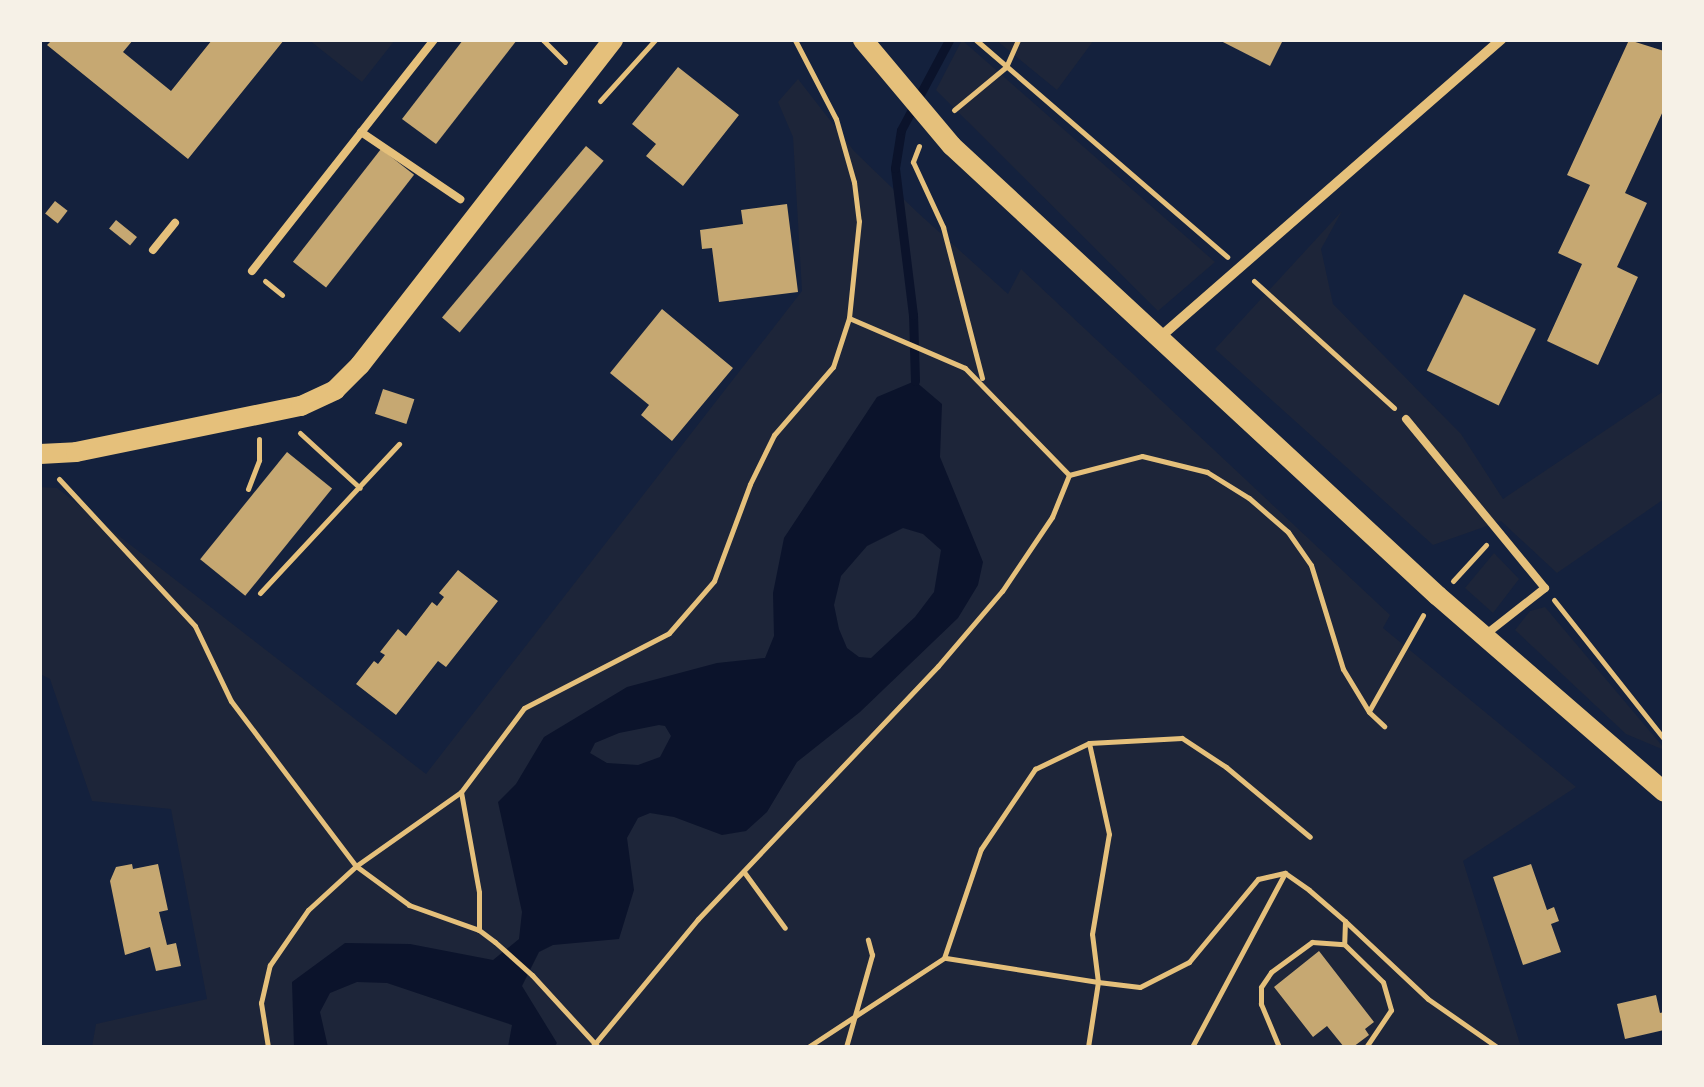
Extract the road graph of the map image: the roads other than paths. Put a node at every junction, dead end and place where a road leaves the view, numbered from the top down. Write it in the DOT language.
graph roads {
  1 [pos="434,40"];
  2 [pos="613,40"];
  3 [pos="863,40"];
  4 [pos="1501,40"];
  5 [pos="362,132"];
  6 [pos="460,199"];
  7 [pos="175,223"];
  8 [pos="153,250"];
  9 [pos="252,271"];
  10 [pos="1158,338"];
  11 [pos="1406,419"];
  12 [pos="40,454"];
  13 [pos="1484,635"];
  14 [pos="1664,792"];
  1 -- 5 [label="lane"];
  2 -- 12 [label="main road"];
  3 -- 10 [label="main road"];
  4 -- 10 [label="street"];
  5 -- 6 [label="lane"];
  5 -- 9 [label="lane"];
  7 -- 8 [label="lane"];
  10 -- 13 [label="main road"];
  11 -- 13 [label="lane"];
  13 -- 14 [label="main road"];
}
